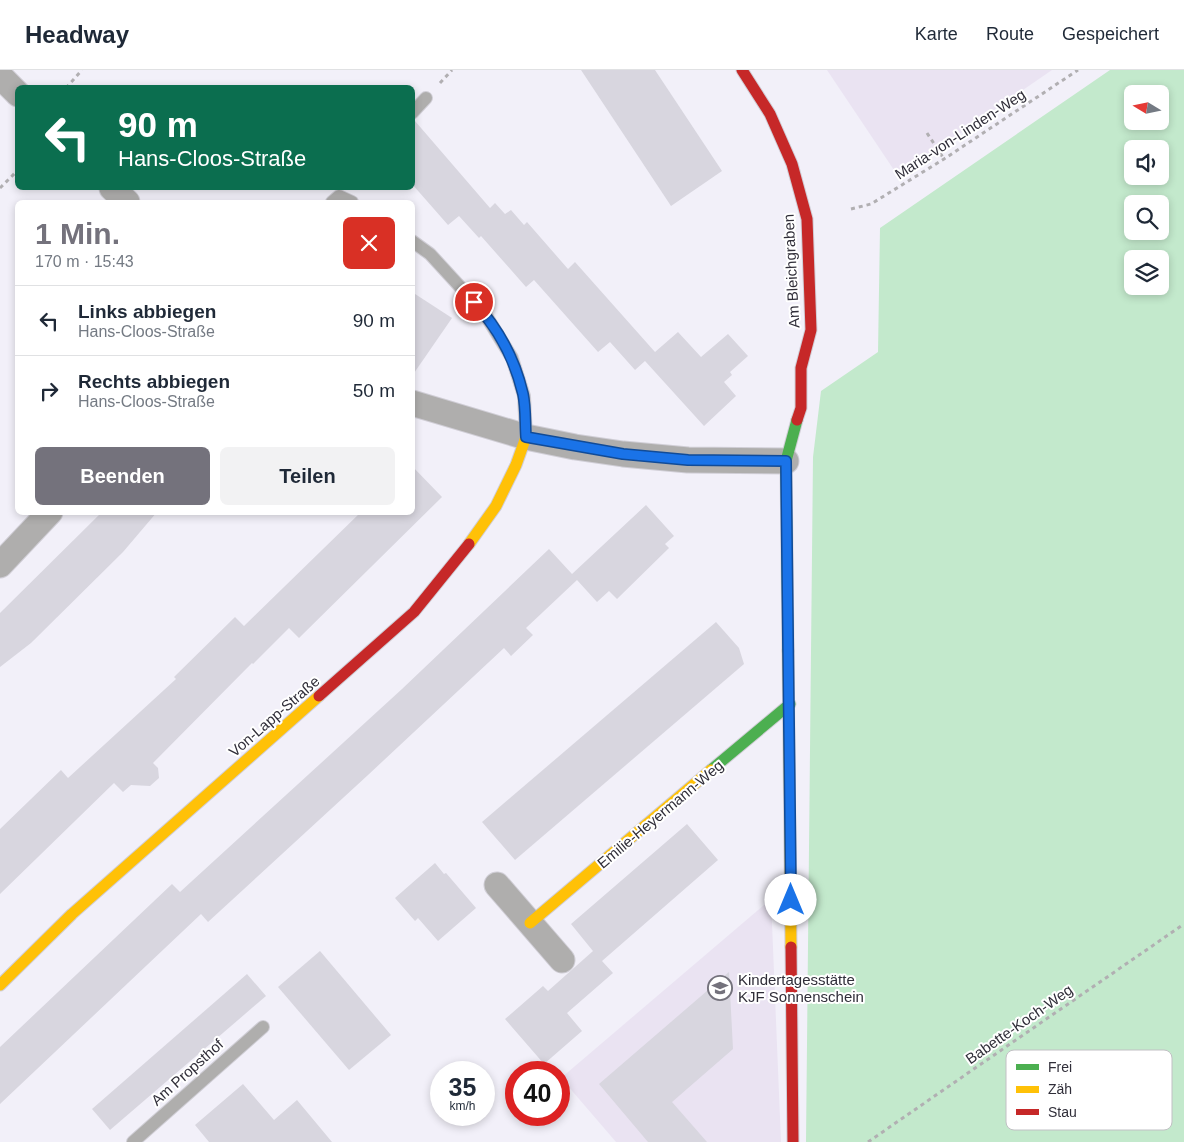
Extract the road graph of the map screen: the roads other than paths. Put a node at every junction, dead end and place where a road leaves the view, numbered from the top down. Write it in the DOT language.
graph roads {
  1 [pos="742,70"];
  2 [pos="0,76"];
  3 [pos="15,91"];
  4 [pos="426,98"];
  5 [pos="415,110"];
  6 [pos="114,190"];
  7 [pos="125,200"];
  8 [pos="415,244"];
  9 [pos="415,404"];
  10 [pos="526,437"];
  11 [pos="786,461"];
  12 [pos="47,515"];
  13 [pos="0,565"];
  14 [pos="790,704"];
  15 [pos="497,885"];
  16 [pos="530,923"];
  17 [pos="562,960"];
  18 [pos="0,985"];
  19 [pos="263,1027"];
  20 [pos="133,1142"];
  21 [pos="793,1142"];
  1 -- 11 [label="street, Am Bleichgraben"];
  2 -- 3 [label="street"];
  4 -- 5 [label="lane"];
  6 -- 7 [label="street"];
  8 -- 10 [label="lane"];
  9 -- 10 [label="street"];
  10 -- 11 [label="street"];
  10 -- 18 [label="street, Von-Lapp-Straße"];
  11 -- 14 [label="street, Am Bleichgraben"];
  12 -- 13 [label="street"];
  14 -- 16 [label="street, Emilie-Heyermann-Weg"];
  14 -- 21 [label="street, Am Bleichgraben"];
  15 -- 16 [label="street"];
  16 -- 17 [label="street"];
  19 -- 20 [label="lane, Am Propsthof"];
}
